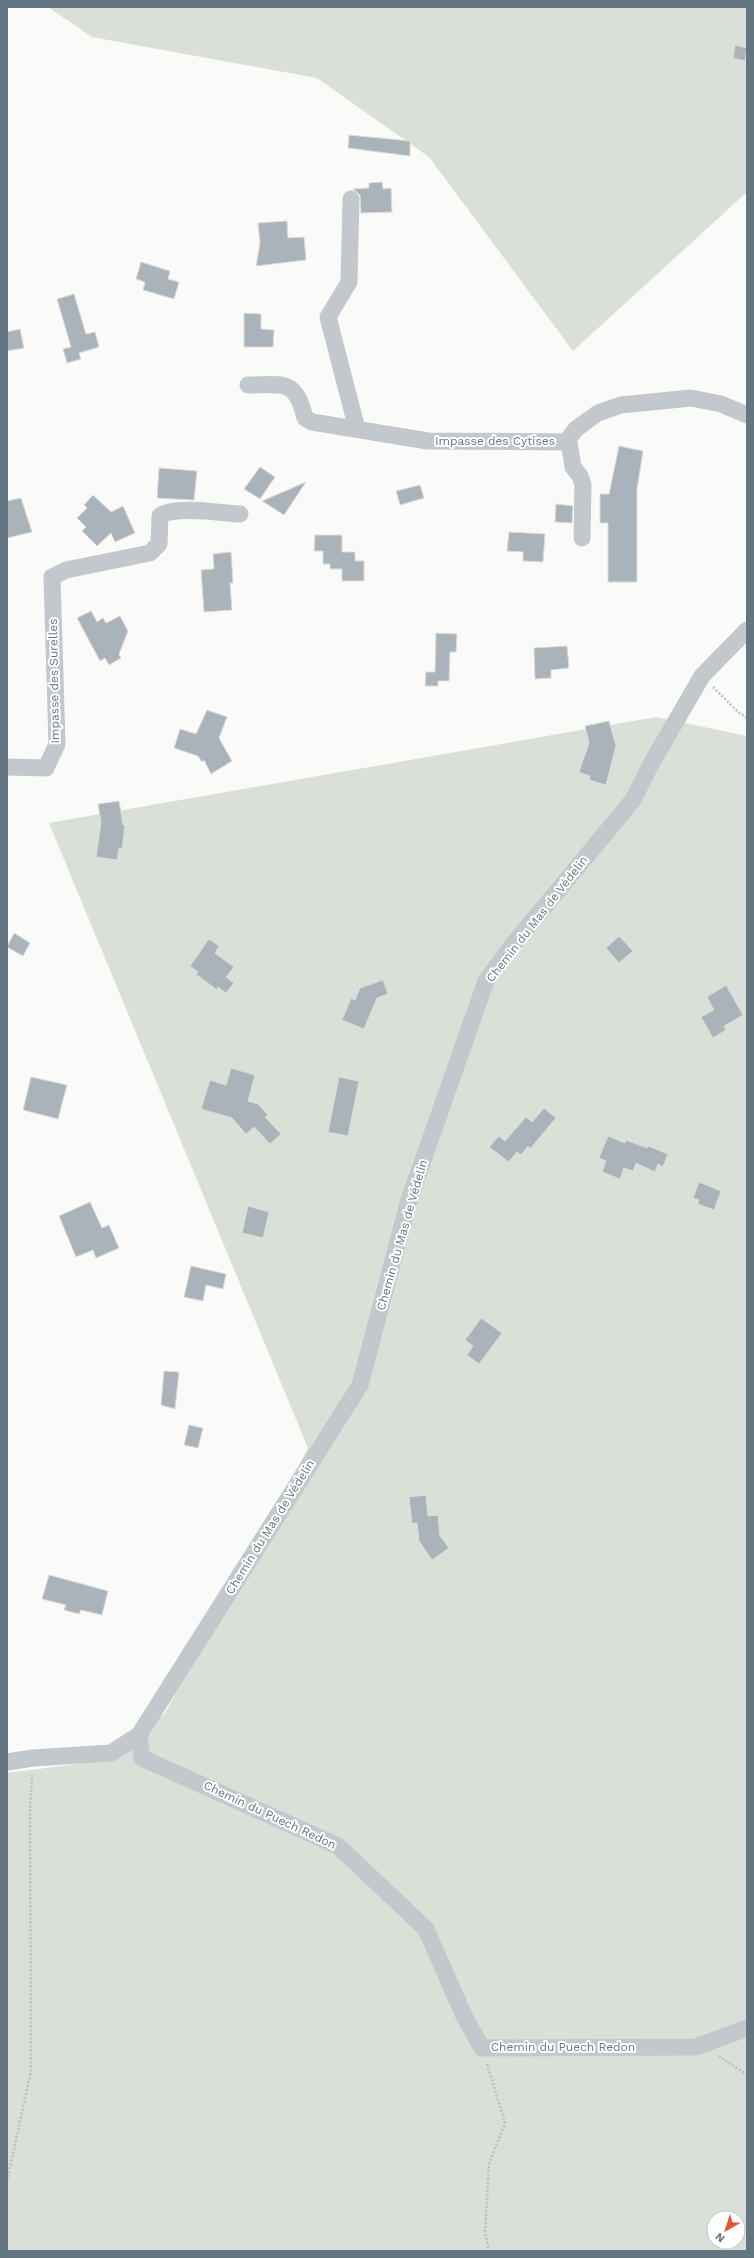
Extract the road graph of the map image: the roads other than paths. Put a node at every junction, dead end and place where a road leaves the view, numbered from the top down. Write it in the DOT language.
graph roads {
  1 [pos="351,199"];
  2 [pos="248,385"];
  3 [pos="747,415"];
  4 [pos="357,429"];
  5 [pos="570,442"];
  6 [pos="240,514"];
  7 [pos="582,538"];
  8 [pos="747,630"];
  9 [pos="7,767"];
  10 [pos="139,1734"];
  11 [pos="7,1762"];
  12 [pos="747,2028"];
  1 -- 4 [label="street"];
  2 -- 4 [label="street, Impasse des Cytises"];
  3 -- 5 [label="street, Impasse des Cytises"];
  4 -- 5 [label="street, Impasse des Cytises"];
  5 -- 7 [label="street"];
  6 -- 9 [label="street, Impasse des Surelles"];
  8 -- 10 [label="street, Chemin du Mas de Védelin"];
  10 -- 11 [label="street, Chemin du Mas de Védelin"];
  10 -- 12 [label="street, Chemin du Puech Redon"];
}
